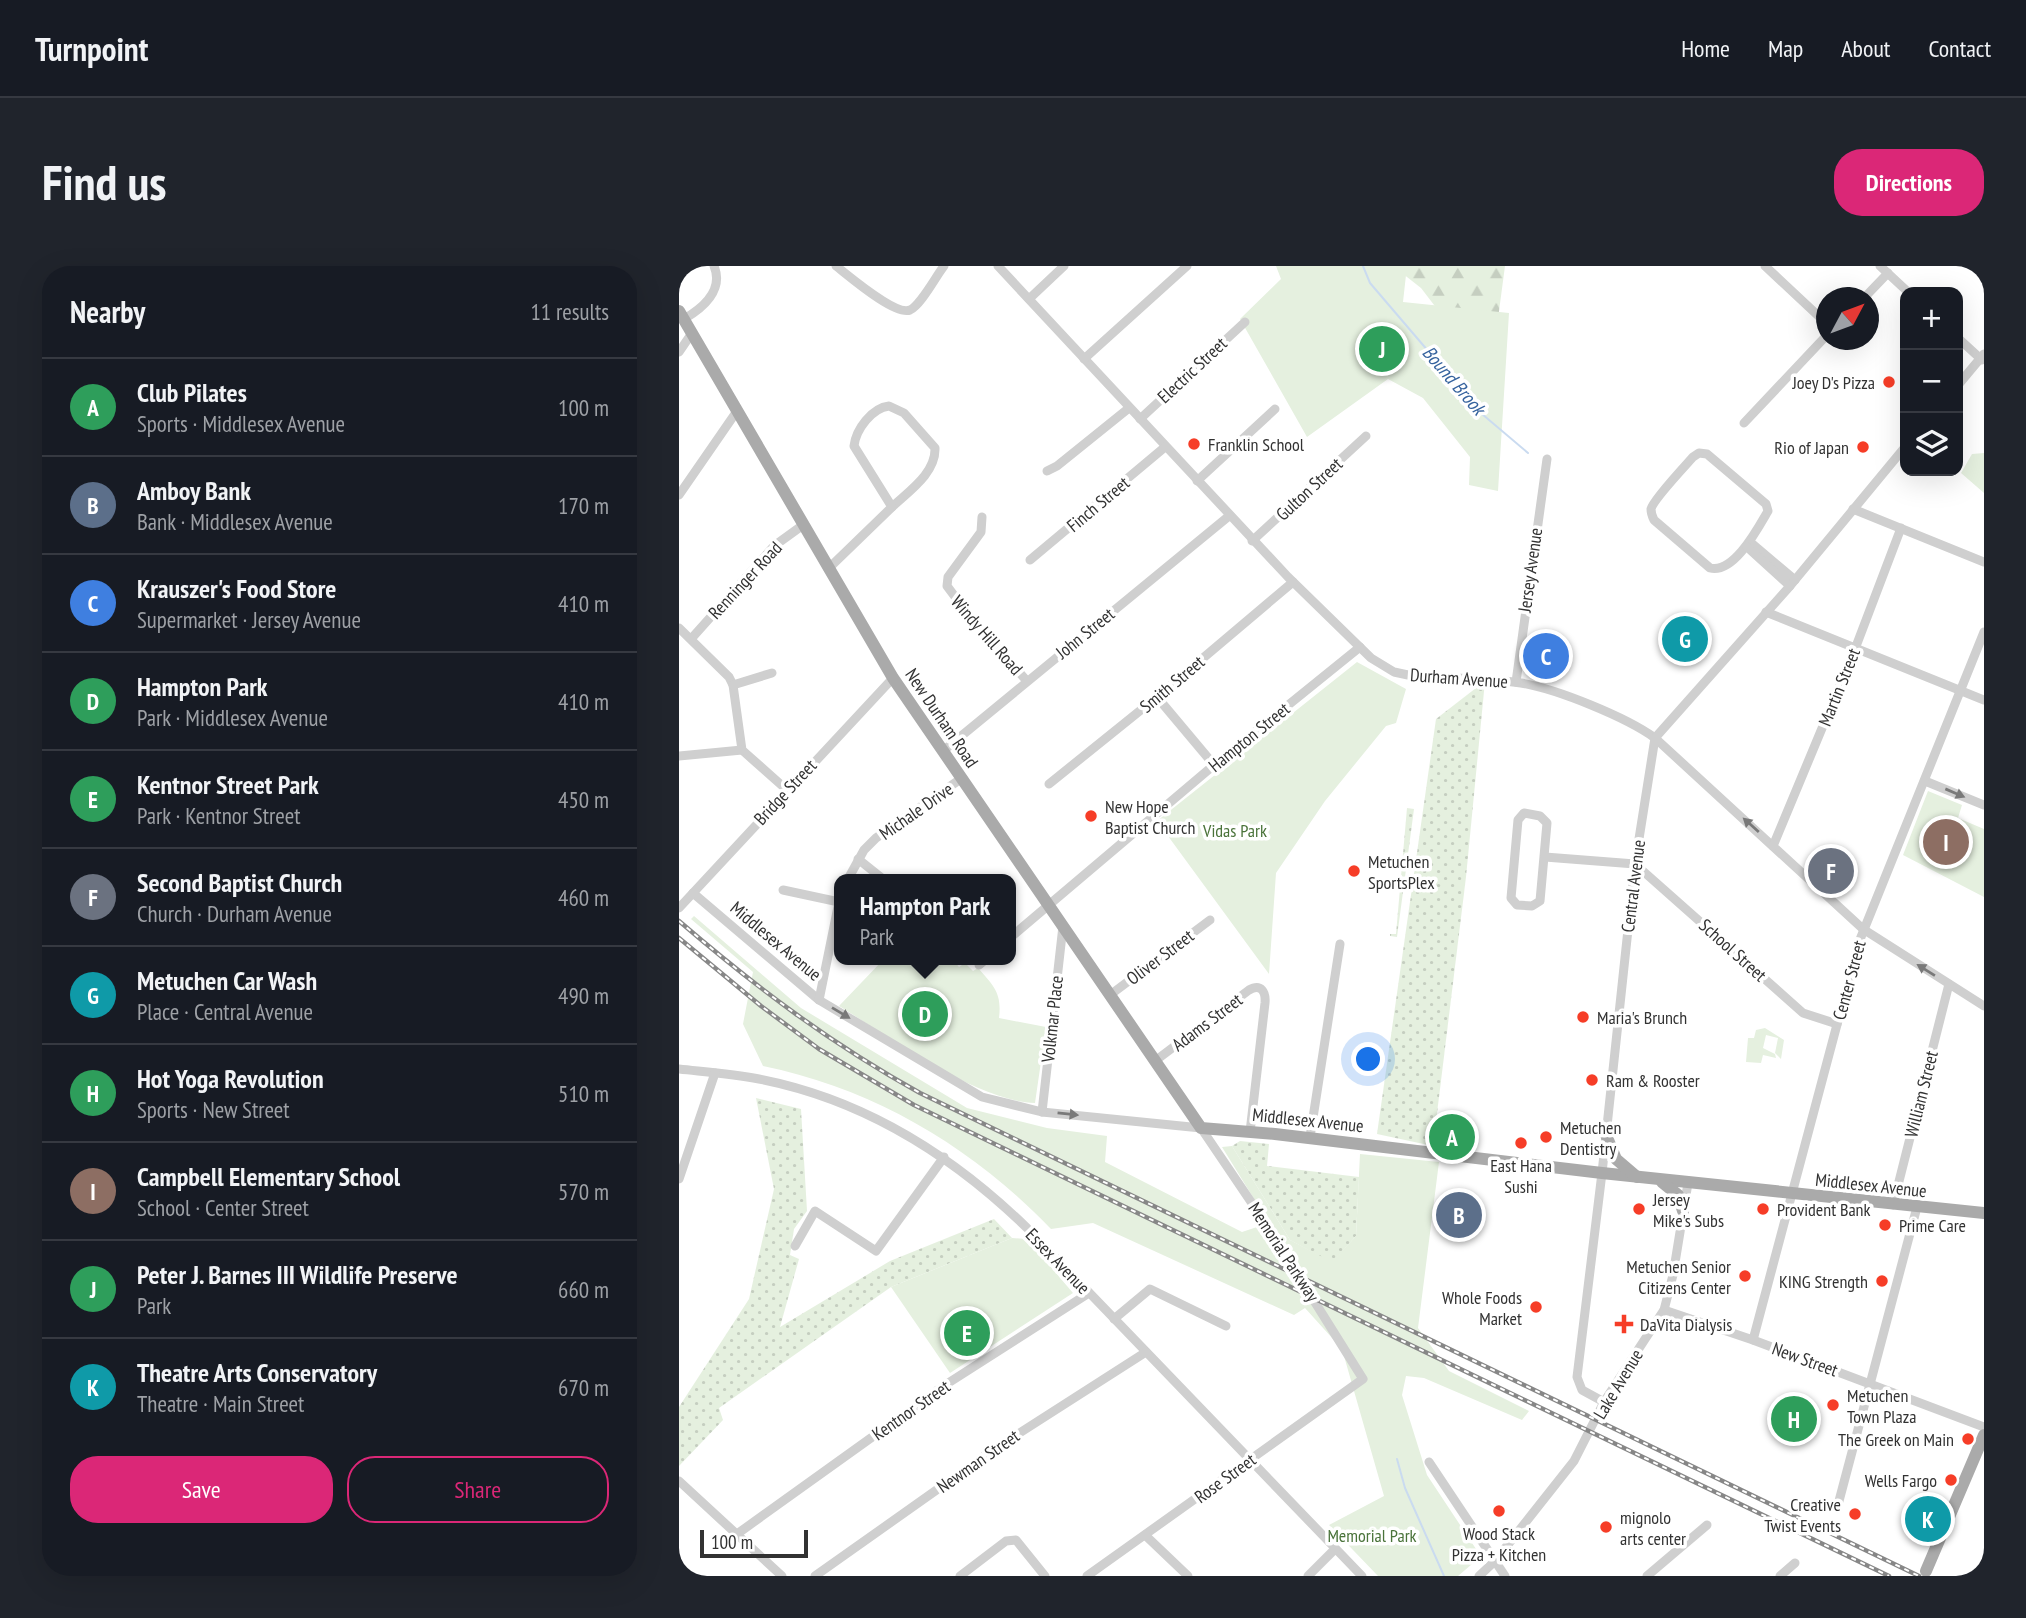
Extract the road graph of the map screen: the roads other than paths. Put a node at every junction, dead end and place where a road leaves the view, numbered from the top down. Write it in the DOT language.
graph roads {
  1 [pos="714,266"];
  2 [pos="836,266"];
  3 [pos="944,266"];
  4 [pos="998,266"];
  5 [pos="1064,266"];
  6 [pos="1187,266"];
  7 [pos="1765,266"];
  8 [pos="1880,266"];
  9 [pos="1888,273"];
  10 [pos="1875,287"];
  11 [pos="1903,287"];
  12 [pos="1029,299"];
  13 [pos="1816,314"];
  14 [pos="681,315"];
  15 [pos="1245,322"];
  16 [pos="692,333"];
  17 [pos="1963,342"];
  18 [pos="1816,346"];
  19 [pos="679,352"];
  20 [pos="1983,358"];
  21 [pos="1084,359"];
  22 [pos="1963,380"];
  23 [pos="1129,408"];
  24 [pos="1275,410"];
  25 [pos="737,411"];
  26 [pos="1140,419"];
  27 [pos="1744,422"];
  28 [pos="1366,436"];
  29 [pos="1165,447"];
  30 [pos="1900,453"];
  31 [pos="1547,459"];
  32 [pos="1047,471"];
  33 [pos="1197,481"];
  34 [pos="679,495"];
  35 [pos="892,508"];
  36 [pos="1853,509"];
  37 [pos="1229,516"];
  38 [pos="982,517"];
  39 [pos="803,525"];
  40 [pos="1901,528"];
  41 [pos="1252,541"];
  42 [pos="1748,545"];
  43 [pos="1030,560"];
  44 [pos="1984,562"];
  45 [pos="828,569"];
  46 [pos="1293,582"];
  47 [pos="1792,583"];
  48 [pos="1766,612"];
  49 [pos="679,628"];
  50 [pos="1984,632"];
  51 [pos="691,639"];
  52 [pos="1360,647"];
  53 [pos="1855,649"];
  54 [pos="772,673"];
  55 [pos="893,678"];
  56 [pos="1027,680"];
  57 [pos="1515,682"];
  58 [pos="733,684"];
  59 [pos="1961,691"];
  60 [pos="1157,697"];
  61 [pos="1984,700"];
  62 [pos="1655,738"];
  63 [pos="742,750"];
  64 [pos="943,751"];
  65 [pos="679,755"];
  66 [pos="1214,765"];
  67 [pos="962,778"];
  68 [pos="1925,781"];
  69 [pos="1049,784"];
  70 [pos="787,790"];
  71 [pos="1984,805"];
  72 [pos="1773,845"];
  73 [pos="1545,857"];
  74 [pos="858,859"];
  75 [pos="1635,864"];
  76 [pos="850,874"];
  77 [pos="877,874"];
  78 [pos="783,890"];
  79 [pos="693,894"];
  80 [pos="834,901"];
  81 [pos="1048,903"];
  82 [pos="680,906"];
  83 [pos="1210,920"];
  84 [pos="834,926"];
  85 [pos="1063,926"];
  86 [pos="1863,929"];
  87 [pos="1016,932"];
  88 [pos="1340,944"];
  89 [pos="1949,984"];
  90 [pos="1110,995"];
  91 [pos="819,1000"];
  92 [pos="1984,1006"];
  93 [pos="1837,1024"];
  94 [pos="1155,1061"];
  95 [pos="679,1069"];
  96 [pos="715,1073"];
  97 [pos="1042,1112"];
  98 [pos="1201,1128"];
  99 [pos="1250,1132"];
  100 [pos="1606,1135"];
  101 [pos="1310,1138"];
  102 [pos="944,1157"];
  103 [pos="1602,1173"];
  104 [pos="1637,1177"];
  105 [pos="679,1179"];
  106 [pos="1659,1180"];
  107 [pos="1688,1183"];
  108 [pos="1791,1194"];
  109 [pos="1893,1205"];
  110 [pos="1917,1207"];
  111 [pos="1683,1211"];
  112 [pos="1984,1213"];
  113 [pos="795,1246"];
  114 [pos="1089,1293"];
  115 [pos="1664,1310"];
  116 [pos="1114,1319"];
  117 [pos="1226,1326"];
  118 [pos="1753,1340"];
  119 [pos="1146,1352"];
  120 [pos="1363,1379"];
  121 [pos="1871,1383"];
  122 [pos="1604,1402"];
  123 [pos="1984,1427"];
  124 [pos="1984,1435"];
  125 [pos="1250,1460"];
  126 [pos="1429,1462"];
  127 [pos="679,1481"];
  128 [pos="1839,1501"];
  129 [pos="1707,1525"];
  130 [pos="737,1534"];
  131 [pos="1145,1535"];
  132 [pos="1335,1549"];
  133 [pos="1495,1561"];
  134 [pos="1795,1563"];
  135 [pos="1926,1571"];
  136 [pos="782,1576"];
  137 [pos="815,1576"];
  138 [pos="960,1576"];
  139 [pos="1045,1576"];
  140 [pos="1087,1576"];
  141 [pos="1188,1576"];
  142 [pos="1308,1576"];
  143 [pos="1362,1576"];
  144 [pos="1479,1576"];
  145 [pos="1505,1576"];
  146 [pos="1647,1576"];
  147 [pos="1780,1576"];
  1 -- 14 [label="street"];
  2 -- 3 [label="street"];
  4 -- 12 [label="street, Durham Avenue"];
  5 -- 12 [label="street"];
  6 -- 21 [label="street"];
  7 -- 13 [label="street"];
  8 -- 9 [label="street"];
  9 -- 10 [label="street"];
  9 -- 11 [label="street"];
  12 -- 21 [label="street, Durham Avenue"];
  14 -- 16 [label="main road, New Durham Road"];
  15 -- 26 [label="street, Electric Street"];
  16 -- 19 [label="street"];
  16 -- 25 [label="main road, New Durham Road"];
  17 -- 20 [label="street"];
  18 -- 27 [label="street"];
  20 -- 22 [label="street"];
  21 -- 23 [label="street, Durham Avenue"];
  23 -- 26 [label="street, Durham Avenue"];
  23 -- 32 [label="street"];
  24 -- 33 [label="street"];
  25 -- 34 [label="street"];
  25 -- 39 [label="main road, New Durham Road"];
  26 -- 29 [label="street, Durham Avenue"];
  28 -- 41 [label="street, Gulton Street"];
  29 -- 33 [label="street, Durham Avenue"];
  29 -- 43 [label="street, Finch Street"];
  30 -- 36 [label="street"];
  31 -- 57 [label="street, Jersey Avenue"];
  33 -- 37 [label="street, Durham Avenue"];
  35 -- 35 [label="street"];
  35 -- 45 [label="street"];
  36 -- 40 [label="street"];
  36 -- 47 [label="street"];
  37 -- 41 [label="street, Durham Avenue"];
  37 -- 56 [label="street, John Street"];
  38 -- 56 [label="street, Windy Hill Road"];
  39 -- 45 [label="main road, New Durham Road"];
  39 -- 51 [label="street, Renninger Road"];
  40 -- 44 [label="street"];
  40 -- 53 [label="street, Martin Street"];
  41 -- 46 [label="street, Durham Avenue"];
  42 -- 42 [label="street"];
  42 -- 47 [label="street"];
  45 -- 55 [label="main road, New Durham Road"];
  46 -- 52 [label="street, Durham Avenue"];
  46 -- 60 [label="street, Smith Street"];
  47 -- 48 [label="street"];
  48 -- 53 [label="street"];
  48 -- 62 [label="street"];
  49 -- 51 [label="street"];
  50 -- 59 [label="street, Center Street"];
  51 -- 58 [label="street"];
  52 -- 57 [label="street, Durham Avenue"];
  52 -- 66 [label="street, Hampton Street"];
  53 -- 59 [label="street"];
  53 -- 72 [label="street, Martin Street"];
  54 -- 58 [label="street"];
  55 -- 64 [label="main road, New Durham Road"];
  55 -- 70 [label="street, Bridge Street"];
  56 -- 64 [label="street, John Street"];
  57 -- 62 [label="street, Durham Avenue"];
  58 -- 63 [label="street"];
  59 -- 61 [label="street"];
  59 -- 68 [label="street, Center Street"];
  60 -- 66 [label="street"];
  60 -- 69 [label="street, Smith Street"];
  72 -- 62 [label="street, Durham Avenue, one-way"];
  62 -- 75 [label="street, Central Avenue"];
  63 -- 65 [label="street"];
  63 -- 70 [label="street"];
  64 -- 67 [label="main road, New Durham Road"];
  66 -- 81 [label="street, Hampton Street"];
  67 -- 74 [label="street, Michale Drive"];
  67 -- 81 [label="main road, New Durham Road"];
  68 -- 71 [label="street, one-way"];
  68 -- 86 [label="street, Center Street"];
  70 -- 79 [label="street, Bridge Street"];
  72 -- 86 [label="street, Durham Avenue"];
  73 -- 73 [label="street"];
  73 -- 75 [label="street"];
  74 -- 76 [label="street, Michale Drive"];
  74 -- 77 [label="street"];
  75 -- 93 [label="street, School Street"];
  75 -- 100 [label="street, Central Avenue"];
  78 -- 80 [label="street"];
  79 -- 82 [label="street, Bridge Street"];
  79 -- 91 [label="street, Middlesex Avenue"];
  81 -- 85 [label="main road, New Durham Road"];
  81 -- 87 [label="street, Hampton Street"];
  83 -- 90 [label="street, Oliver Street"];
  84 -- 91 [label="street"];
  85 -- 90 [label="main road, New Durham Road"];
  85 -- 97 [label="street, Volkmar Place"];
  89 -- 86 [label="street, Durham Avenue, one-way"];
  86 -- 93 [label="street, Center Street"];
  88 -- 101 [label="street"];
  89 -- 92 [label="street, Durham Avenue"];
  89 -- 109 [label="street, William Street"];
  90 -- 94 [label="main road, New Durham Road"];
  91 -- 97 [label="street, Middlesex Avenue, one-way"];
  93 -- 108 [label="street, Center Street"];
  94 -- 98 [label="main road, New Durham Road"];
  94 -- 99 [label="street, Adams Street"];
  95 -- 96 [label="street, Essex Avenue"];
  96 -- 102 [label="street, Essex Avenue"];
  96 -- 105 [label="street"];
  97 -- 98 [label="street, Middlesex Avenue, one-way"];
  98 -- 99 [label="main road, Middlesex Avenue"];
  98 -- 120 [label="street, Memorial Parkway"];
  99 -- 101 [label="main road, Middlesex Avenue"];
  100 -- 103 [label="street, Central Avenue"];
  100 -- 104 [label="main road"];
  101 -- 103 [label="main road, Middlesex Avenue"];
  102 -- 113 [label="street"];
  102 -- 114 [label="street, Essex Avenue"];
  103 -- 104 [label="main road, Middlesex Avenue"];
  103 -- 122 [label="street, Central Avenue"];
  104 -- 106 [label="main road, Middlesex Avenue"];
  106 -- 107 [label="main road, Middlesex Avenue"];
  106 -- 111 [label="main road"];
  107 -- 108 [label="main road, Middlesex Avenue"];
  107 -- 111 [label="street, Lake Avenue"];
  108 -- 109 [label="main road, Middlesex Avenue"];
  108 -- 118 [label="street, Center Street"];
  109 -- 110 [label="main road, Middlesex Avenue"];
  110 -- 112 [label="main road, Middlesex Avenue"];
  110 -- 121 [label="street"];
  111 -- 115 [label="street, Lake Avenue"];
  114 -- 116 [label="street, Essex Avenue"];
  114 -- 130 [label="street, Kentnor Street"];
  115 -- 118 [label="street, New Street"];
  115 -- 122 [label="street, Lake Avenue"];
  116 -- 117 [label="street"];
  116 -- 119 [label="street, Essex Avenue"];
  118 -- 121 [label="street, New Street"];
  119 -- 125 [label="street, Essex Avenue"];
  119 -- 137 [label="street, Newman Street"];
  120 -- 125 [label="street, Rose Street"];
  121 -- 123 [label="street, New Street"];
  121 -- 128 [label="street"];
  122 -- 133 [label="street, Lake Avenue"];
  124 -- 135 [label="main road"];
  125 -- 131 [label="street, Rose Street"];
  125 -- 132 [label="street, Essex Avenue"];
  126 -- 133 [label="street"];
  127 -- 130 [label="street"];
  129 -- 146 [label="street"];
  130 -- 136 [label="street"];
  131 -- 140 [label="street, Rose Street"];
  131 -- 141 [label="street"];
  132 -- 142 [label="street"];
  132 -- 143 [label="street, Essex Avenue"];
  133 -- 144 [label="street, Lake Avenue"];
  133 -- 145 [label="street"];
  134 -- 147 [label="street"];
  138 -- 139 [label="street"];
}
